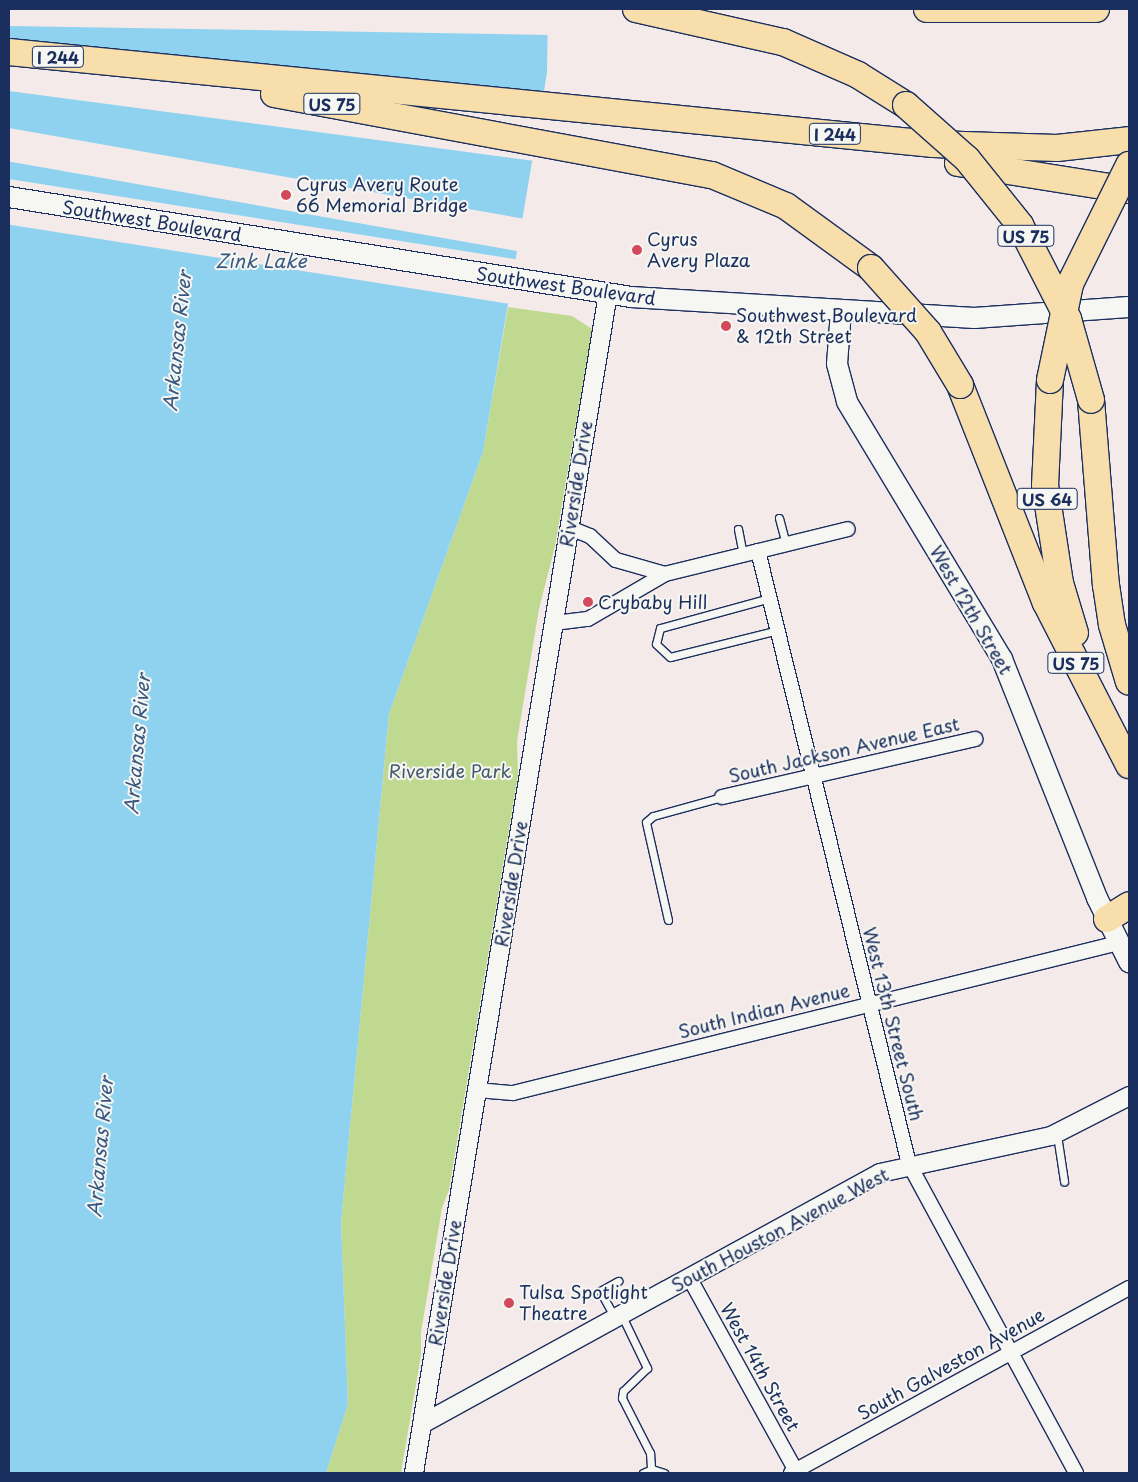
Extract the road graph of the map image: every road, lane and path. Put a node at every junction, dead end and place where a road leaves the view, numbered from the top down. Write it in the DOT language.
graph roads {
  1 [pos="636,9"];
  2 [pos="927,9"];
  3 [pos="1096,9"];
  4 [pos="9,52"];
  5 [pos="106,62"];
  6 [pos="738,124"];
  7 [pos="1129,140"];
  8 [pos="1129,165"];
  9 [pos="1129,190"];
  10 [pos="9,197"];
  11 [pos="608,294"];
  12 [pos="1129,307"];
  13 [pos="841,311"];
  14 [pos="779,518"];
  15 [pos="570,528"];
  16 [pos="848,528"];
  17 [pos="738,529"];
  18 [pos="786,544"];
  19 [pos="758,551"];
  20 [pos="743,554"];
  21 [pos="665,574"];
  22 [pos="770,598"];
  23 [pos="554,623"];
  24 [pos="778,630"];
  25 [pos="1129,682"];
  26 [pos="1106,724"];
  27 [pos="975,739"];
  28 [pos="1129,764"];
  29 [pos="814,778"];
  30 [pos="722,797"];
  31 [pos="1129,905"];
  32 [pos="1107,919"];
  33 [pos="668,920"];
  34 [pos="1118,943"];
  35 [pos="1129,962"];
  36 [pos="868,1004"];
  37 [pos="477,1090"];
  38 [pos="1129,1096"];
  39 [pos="1056,1134"];
  40 [pos="909,1164"];
  41 [pos="1064,1181"];
  42 [pos="690,1279"];
  43 [pos="618,1281"];
  44 [pos="1129,1288"];
  45 [pos="619,1317"];
  46 [pos="1011,1353"];
  47 [pos="422,1424"];
  48 [pos="651,1469"];
  49 [pos="795,1472"];
  50 [pos="414,1473"];
  51 [pos="643,1473"];
  52 [pos="664,1473"];
  53 [pos="1076,1473"];
  1 -- 25 [label="highway, US 75, bridge"];
  2 -- 3 [label="highway"];
  4 -- 5 [label="highway, I 244"];
  5 -- 6 [label="highway, I 244"];
  5 -- 26 [label="highway, US 75, bridge"];
  6 -- 7 [label="highway, I 244"];
  6 -- 9 [label="highway"];
  8 -- 26 [label="highway, US 64, bridge"];
  10 -- 11 [label="main road, Southwest Boulevard"];
  11 -- 13 [label="main road, Southwest Boulevard"];
  11 -- 15 [label="street, Riverside Drive"];
  12 -- 13 [label="main road, Southwest Boulevard"];
  13 -- 32 [label="main road, West 12th Street"];
  14 -- 18 [label="lane"];
  15 -- 21 [label="street"];
  15 -- 23 [label="street, Riverside Drive"];
  16 -- 18 [label="street"];
  17 -- 20 [label="lane"];
  18 -- 19 [label="street"];
  19 -- 20 [label="street"];
  19 -- 22 [label="street, West 13th Street South"];
  20 -- 21 [label="street"];
  21 -- 23 [label="street"];
  22 -- 24 [label="street, West 13th Street South"];
  22 -- 24 [label="lane"];
  23 -- 37 [label="street, Riverside Drive"];
  24 -- 29 [label="street, West 13th Street South"];
  26 -- 28 [label="highway, US 64"];
  27 -- 29 [label="street, South Jackson Avenue East"];
  29 -- 30 [label="street, South Jackson Avenue East"];
  29 -- 36 [label="street, West 13th Street South"];
  30 -- 33 [label="lane"];
  31 -- 32 [label="highway"];
  32 -- 34 [label="main road, West 12th Street"];
  34 -- 35 [label="main road, West 12th Street"];
  34 -- 36 [label="street, South Indian Avenue"];
  36 -- 37 [label="street, South Indian Avenue"];
  36 -- 40 [label="street, West 13th Street South"];
  37 -- 47 [label="street, Riverside Drive"];
  38 -- 39 [label="street, South Houston Avenue West"];
  39 -- 40 [label="street, South Houston Avenue West"];
  39 -- 41 [label="lane"];
  40 -- 42 [label="street, South Houston Avenue West"];
  40 -- 46 [label="street, West 13th Street South"];
  42 -- 45 [label="street, South Houston Avenue West"];
  42 -- 49 [label="street, West 14th Street"];
  43 -- 45 [label="lane"];
  44 -- 46 [label="street, South Galveston Avenue"];
  45 -- 47 [label="street, South Houston Avenue West"];
  45 -- 48 [label="lane"];
  46 -- 49 [label="street, South Galveston Avenue"];
  46 -- 53 [label="street, West 13th Street South"];
  47 -- 50 [label="street, Riverside Drive"];
  48 -- 51 [label="lane"];
  48 -- 52 [label="lane"];
}
